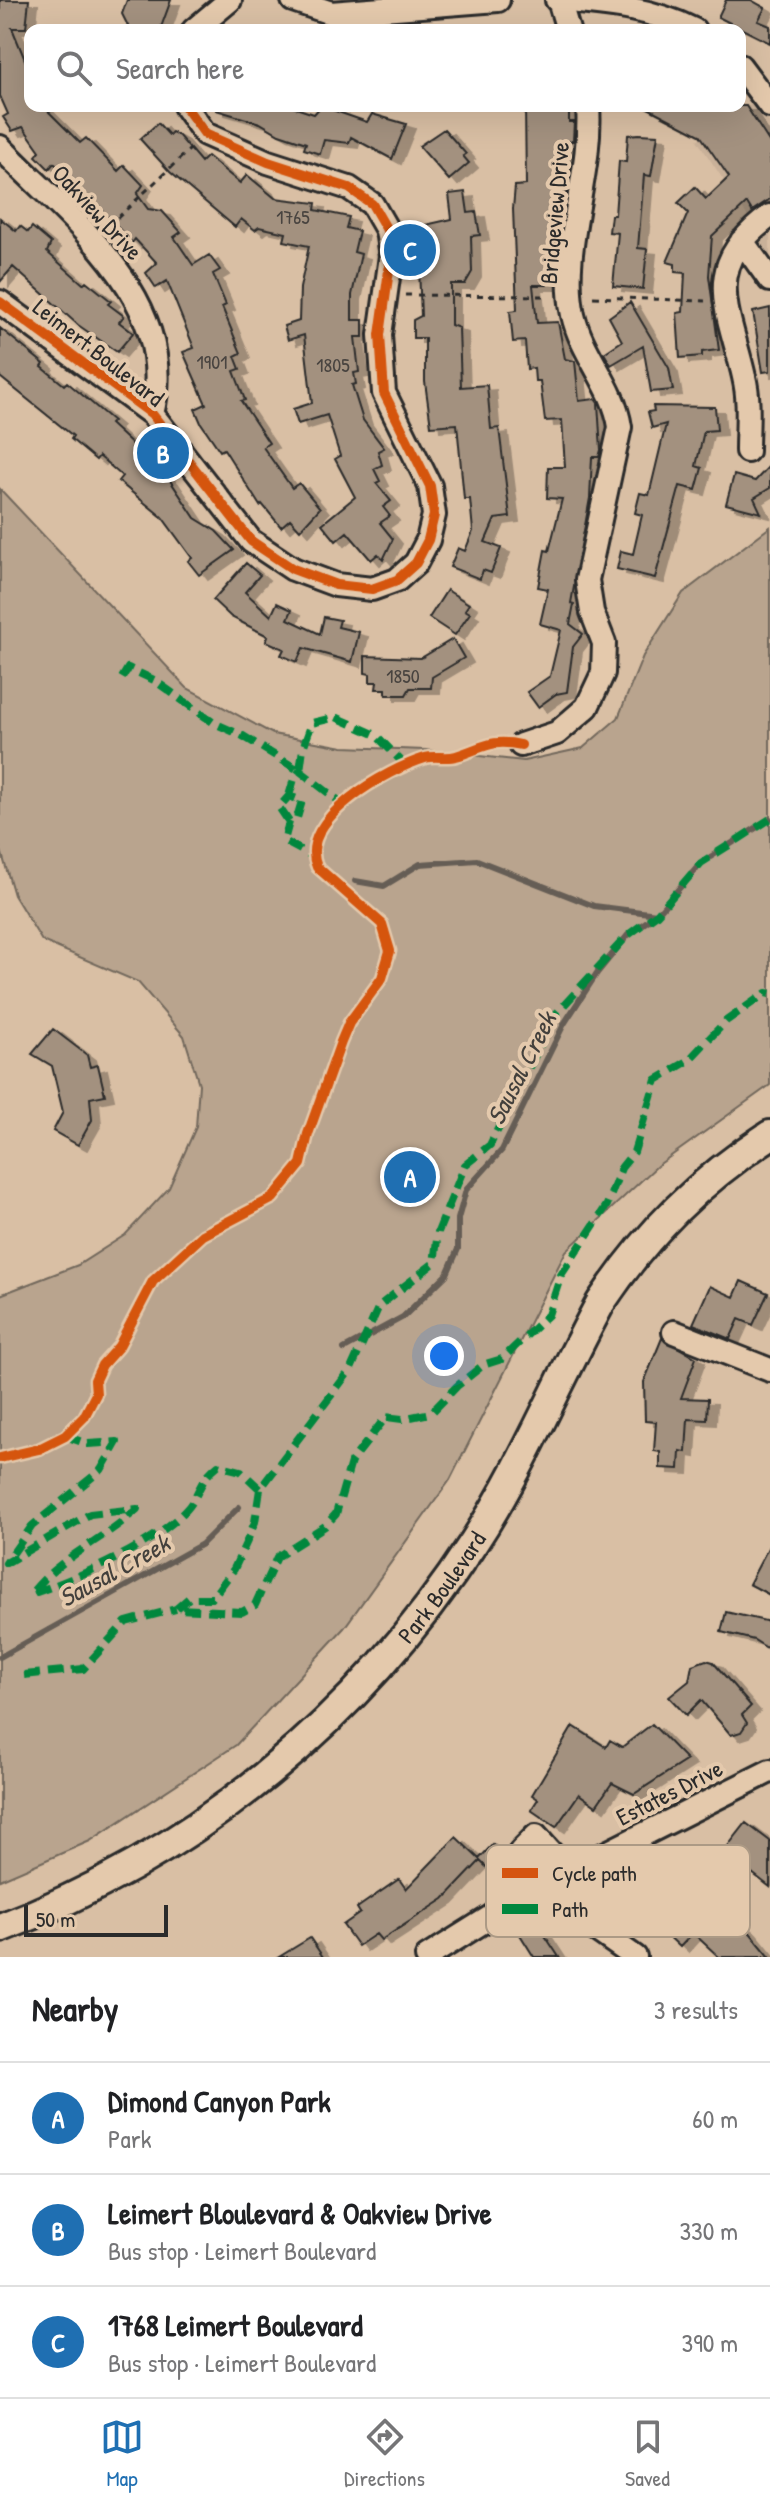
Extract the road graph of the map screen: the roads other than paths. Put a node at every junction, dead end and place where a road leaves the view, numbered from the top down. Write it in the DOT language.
graph roads {
  1 [pos="230,0"];
  2 [pos="293,0"];
  3 [pos="498,0"];
  4 [pos="558,0"];
  5 [pos="201,24"];
  6 [pos="566,24"];
  7 [pos="682,24"];
  8 [pos="746,74"];
  9 [pos="770,106"];
  10 [pos="189,112"];
  11 [pos="588,112"];
  12 [pos="0,147"];
  13 [pos="770,216"];
  14 [pos="742,241"];
  15 [pos="770,280"];
  16 [pos="0,302"];
  17 [pos="152,414"];
  18 [pos="747,451"];
  19 [pos="521,745"];
  20 [pos="770,1135"];
  21 [pos="674,1332"];
  22 [pos="770,1370"];
  23 [pos="770,1771"];
  24 [pos="527,1845"];
  25 [pos="544,1845"];
  26 [pos="622,1845"];
  27 [pos="486,1920"];
  28 [pos="0,1928"];
  29 [pos="607,1937"];
  30 [pos="427,1957"];
  31 [pos="635,1957"];
  1 -- 5 [label="street"];
  2 -- 3 [label="street"];
  4 -- 6 [label="street"];
  4 -- 7 [label="street"];
  8 -- 9 [label="street"];
  10 -- 17 [label="street, Leimert Boulevard"];
  11 -- 19 [label="street, Bridgeview Drive"];
  12 -- 17 [label="street, Oakview Drive"];
  13 -- 14 [label="street"];
  14 -- 15 [label="street"];
  14 -- 18 [label="street"];
  16 -- 17 [label="street, Leimert Boulevard"];
  20 -- 28 [label="main road, Park Boulevard"];
  21 -- 22 [label="street"];
  23 -- 26 [label="street, Estates Drive"];
  24 -- 25 [label="street"];
  27 -- 30 [label="street, Estates Drive"];
  29 -- 31 [label="street"];
}
